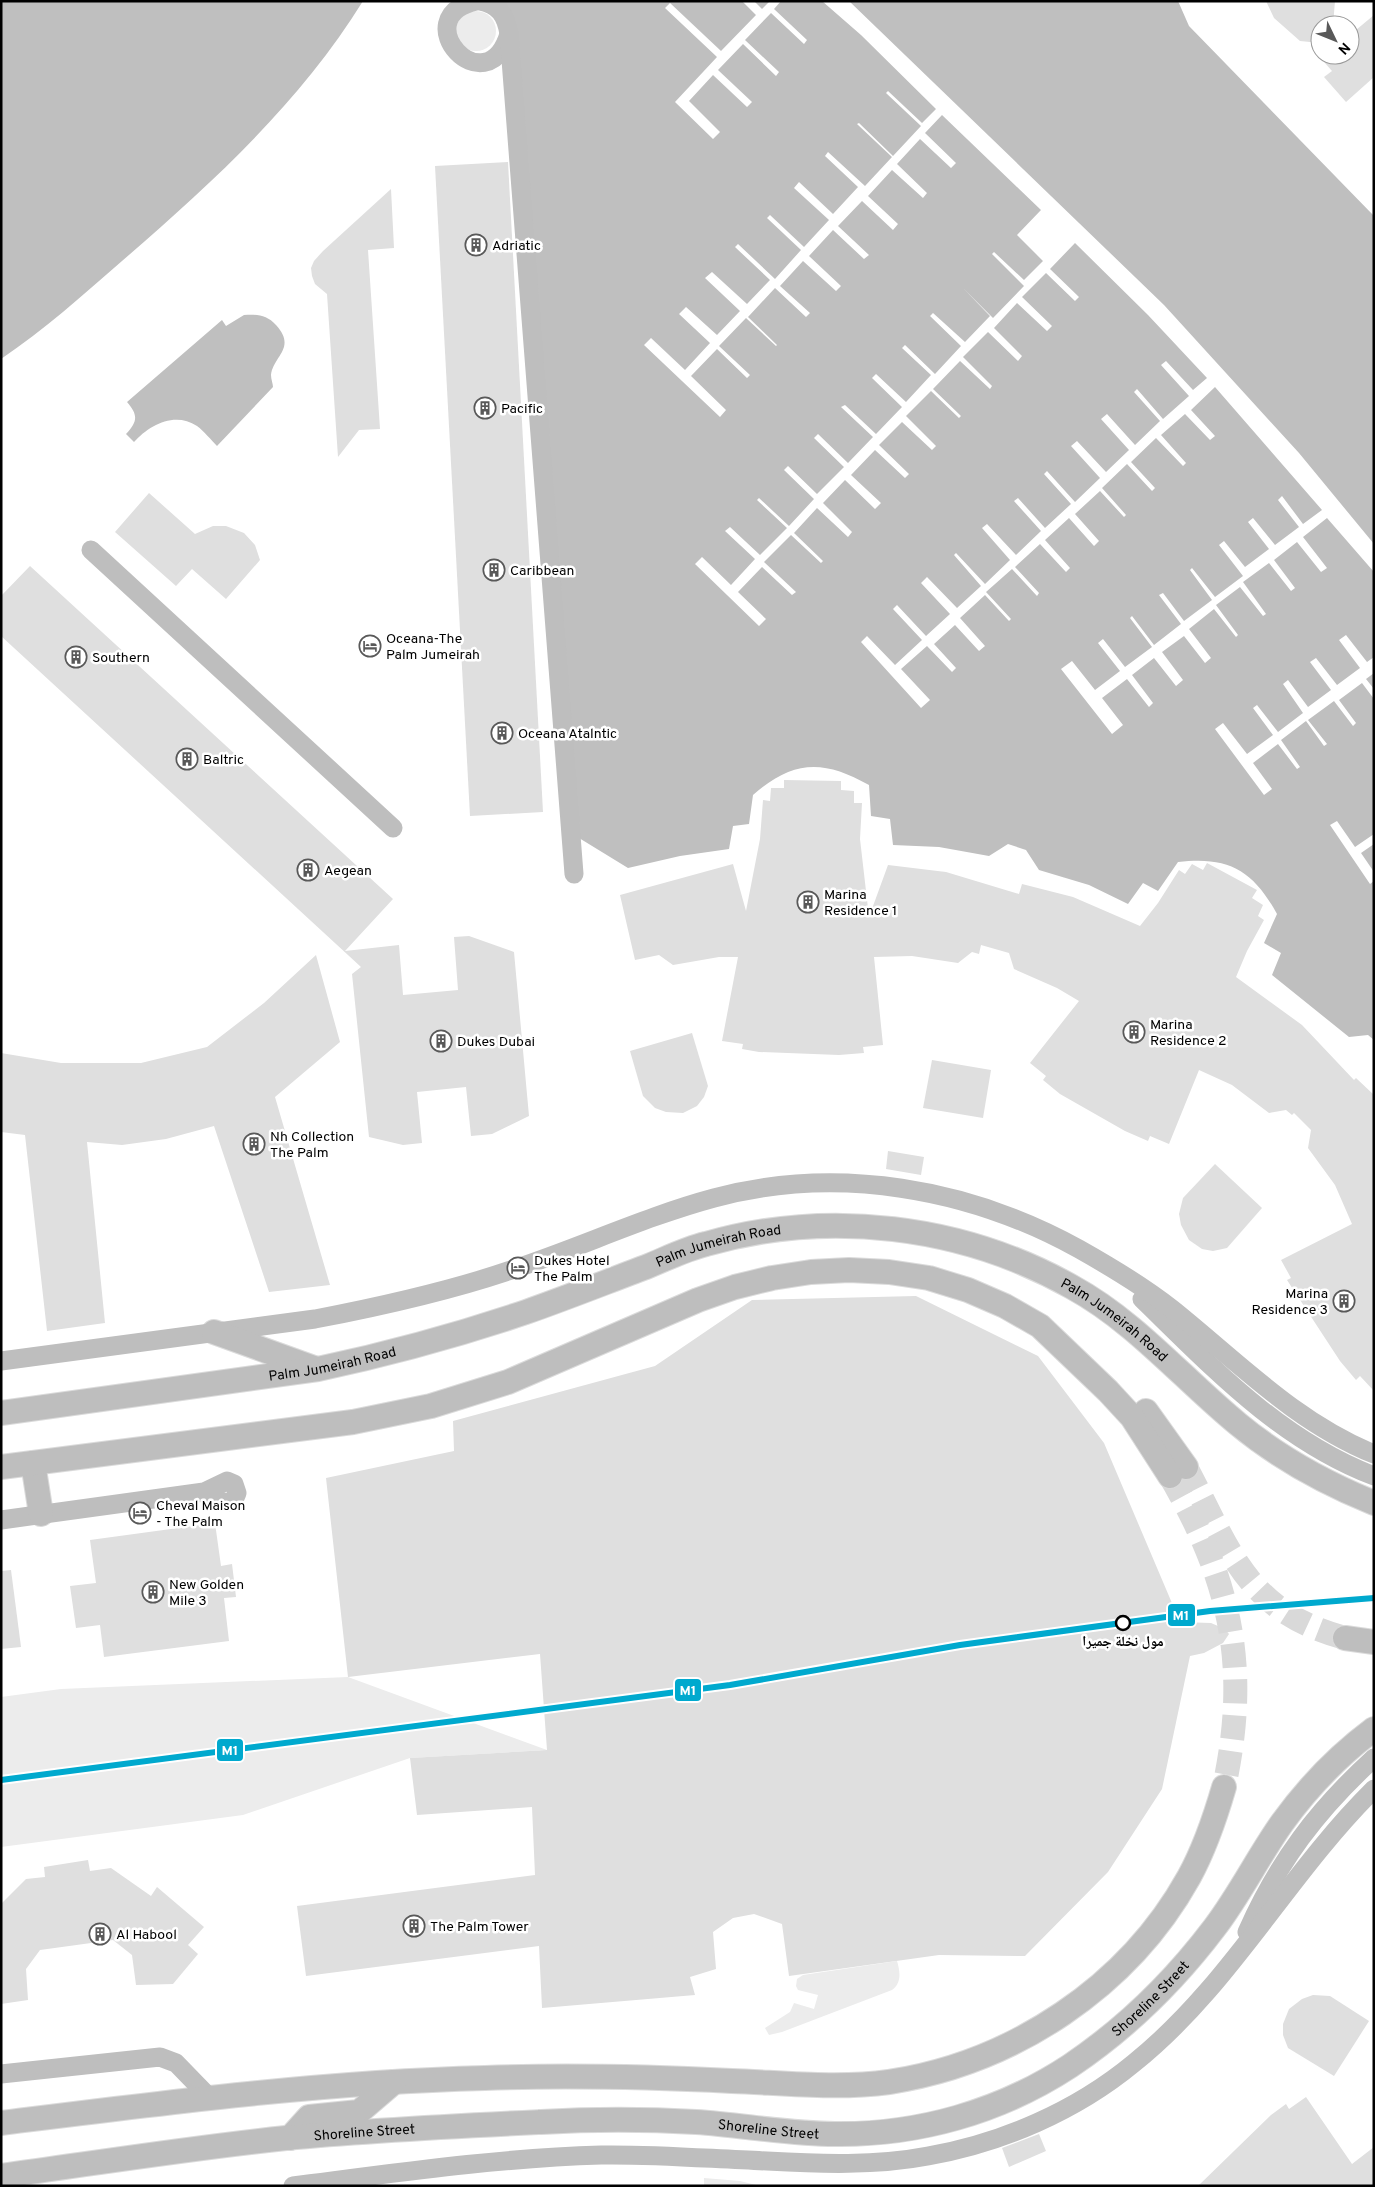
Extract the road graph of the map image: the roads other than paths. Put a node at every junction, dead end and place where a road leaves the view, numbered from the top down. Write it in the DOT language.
graph roads {
  1 [pos="478,1"];
  2 [pos="509,34"];
  3 [pos="91,550"];
  4 [pos="393,828"];
  5 [pos="574,874"];
  6 [pos="1109,1267"];
  7 [pos="214,1332"];
  8 [pos="1,1361"];
  9 [pos="318,1370"];
  10 [pos="1,1413"];
  11 [pos="1374,1454"];
  12 [pos="33,1463"];
  13 [pos="1,1467"];
  14 [pos="1178,1472"];
  15 [pos="1374,1476"];
  16 [pos="204,1492"];
  17 [pos="1374,1503"];
  18 [pos="41,1514"];
  19 [pos="1,1520"];
  20 [pos="1345,1638"];
  21 [pos="1374,1642"];
  22 [pos="1374,1729"];
  23 [pos="1374,1758"];
  24 [pos="1224,1787"];
  25 [pos="1374,1789"];
  26 [pos="1237,1956"];
  27 [pos="1,2074"];
  28 [pos="394,2082"];
  29 [pos="209,2096"];
  30 [pos="1,2123"];
  31 [pos="290,2138"];
  32 [pos="1,2176"];
  33 [pos="293,2186"];
  1 -- 2 [label="street"];
  1 -- 2 [label="street"];
  2 -- 5 [label="street"];
  3 -- 4 [label="street"];
  6 -- 7 [label="street"];
  6 -- 11 [label="street"];
  6 -- 15 [label="street"];
  7 -- 8 [label="street"];
  7 -- 9 [label="main road"];
  9 -- 10 [label="main road, Palm Jumeirah Road"];
  9 -- 17 [label="main road, Palm Jumeirah Road"];
  12 -- 13 [label="main road"];
  12 -- 14 [label="main road"];
  12 -- 18 [label="main road"];
  16 -- 18 [label="street"];
  18 -- 19 [label="street"];
  20 -- 21 [label="main road"];
  22 -- 31 [label="main road, Shoreline Street"];
  23 -- 26 [label="street"];
  24 -- 28 [label="main road"];
  25 -- 26 [label="street"];
  26 -- 33 [label="street"];
  27 -- 29 [label="street"];
  28 -- 29 [label="main road"];
  28 -- 31 [label="main road"];
  29 -- 30 [label="main road"];
  31 -- 32 [label="main road, Shoreline Street"];
}
